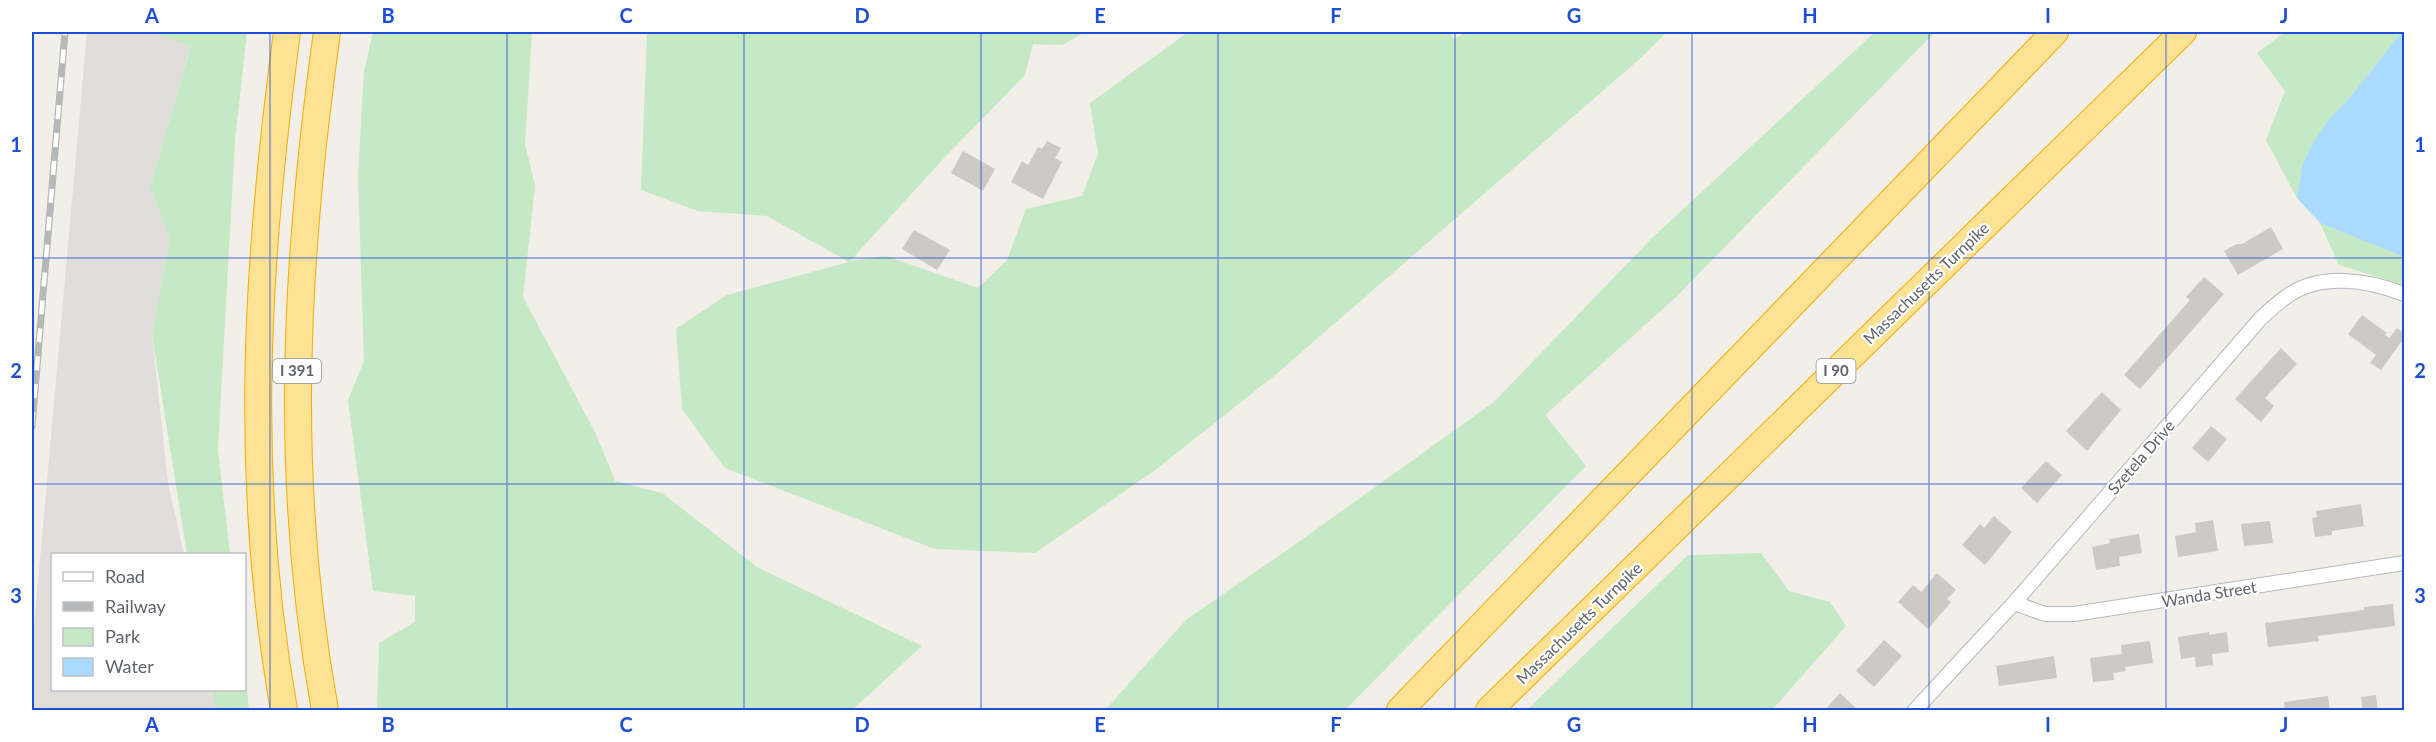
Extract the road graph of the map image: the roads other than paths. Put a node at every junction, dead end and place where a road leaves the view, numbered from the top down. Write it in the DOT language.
graph roads {
  1 [pos="287,32"];
  2 [pos="327,32"];
  3 [pos="2055,32"];
  4 [pos="2183,32"];
  5 [pos="2404,294"];
  6 [pos="2404,563"];
  7 [pos="2014,603"];
  8 [pos="284,711"];
  9 [pos="325,711"];
  10 [pos="1400,711"];
  11 [pos="1489,711"];
  12 [pos="1915,711"];
  1 -- 8 [label="highway, I 391"];
  2 -- 9 [label="highway, I 391"];
  3 -- 10 [label="highway"];
  4 -- 11 [label="highway, Massachusetts Turnpike / I 90"];
  5 -- 7 [label="street, Szetela Drive"];
  6 -- 7 [label="street, Wanda Street"];
  7 -- 12 [label="street, Szetela Drive"];
}
